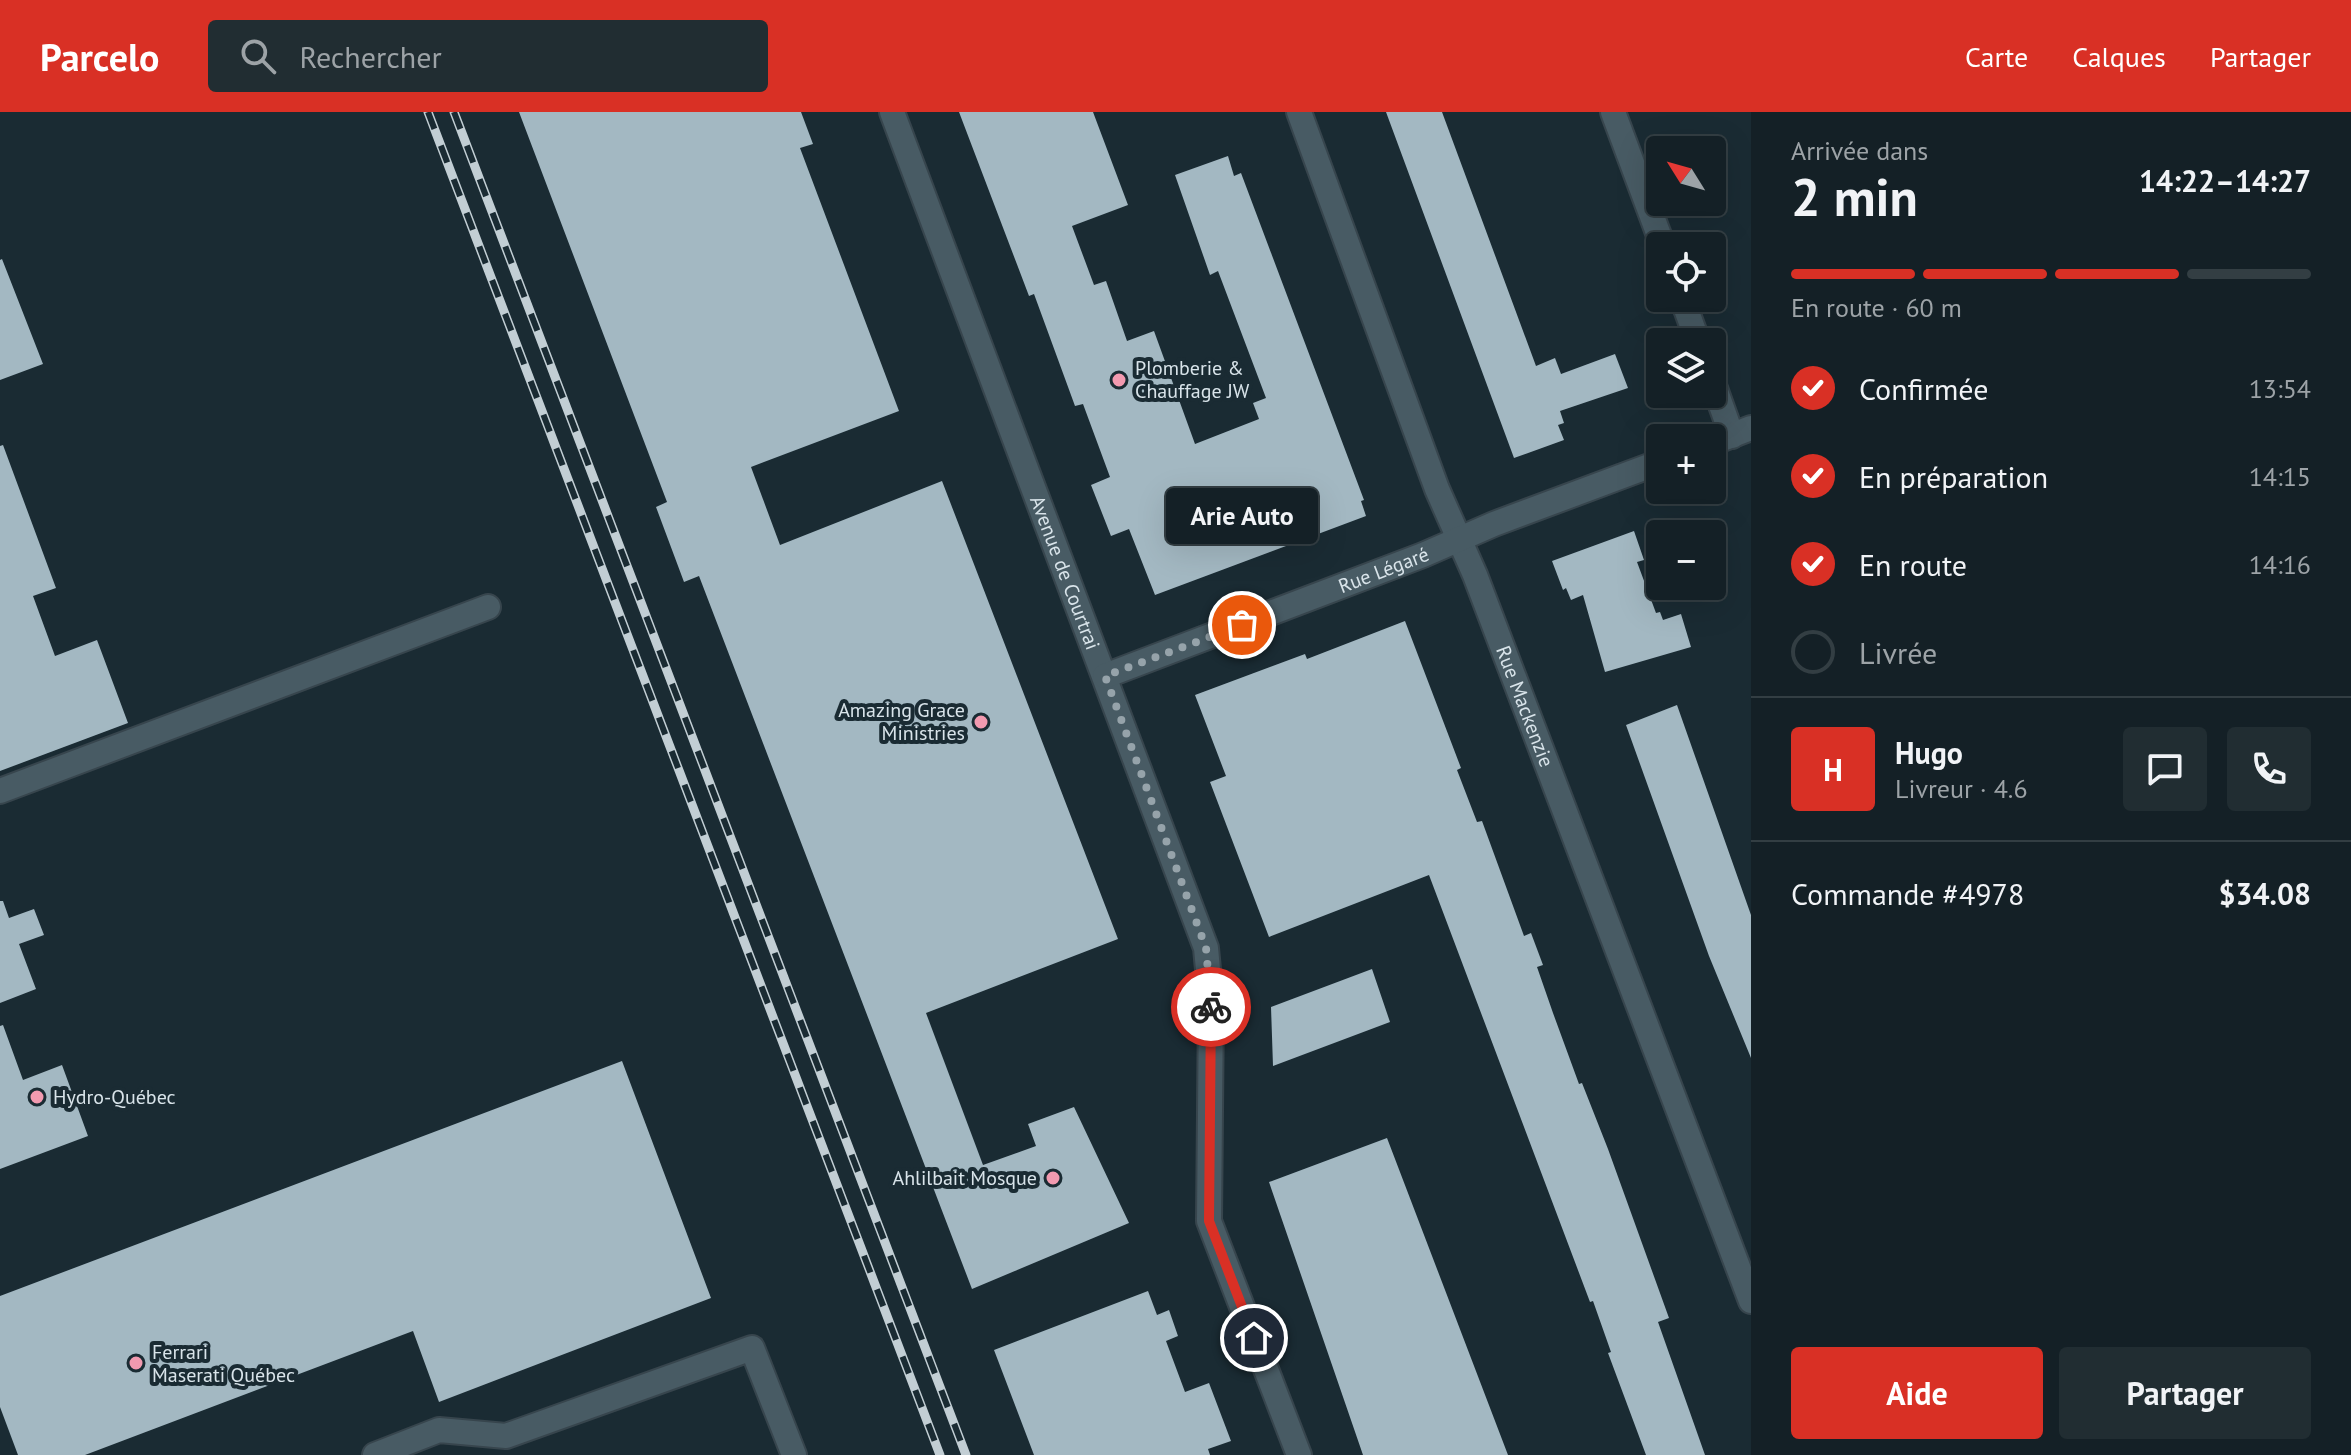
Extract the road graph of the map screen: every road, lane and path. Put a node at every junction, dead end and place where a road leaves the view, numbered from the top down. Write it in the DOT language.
graph roads {
  1 [pos="892,112"];
  2 [pos="1299,112"];
  3 [pos="1613,112"];
  4 [pos="1658,232"];
  5 [pos="1722,408"];
  6 [pos="1732,436"];
  7 [pos="1646,467"];
  8 [pos="1460,539"];
  9 [pos="488,607"];
  10 [pos="1105,676"];
  11 [pos="0,791"];
  12 [pos="1751,1301"];
  13 [pos="375,1455"];
  14 [pos="794,1455"];
  15 [pos="1299,1455"];
  1 -- 10 [label="street, Avenue de Courtrai"];
  2 -- 8 [label="street, Rue Mackenzie"];
  3 -- 4 [label="street"];
  5 -- 6 [label="street"];
  7 -- 8 [label="street, Rue Légaré"];
  8 -- 10 [label="street, Rue Légaré"];
  8 -- 12 [label="street, Rue Mackenzie"];
  9 -- 11 [label="street"];
  10 -- 15 [label="street, Avenue de Courtrai"];
  13 -- 14 [label="street"];
}
